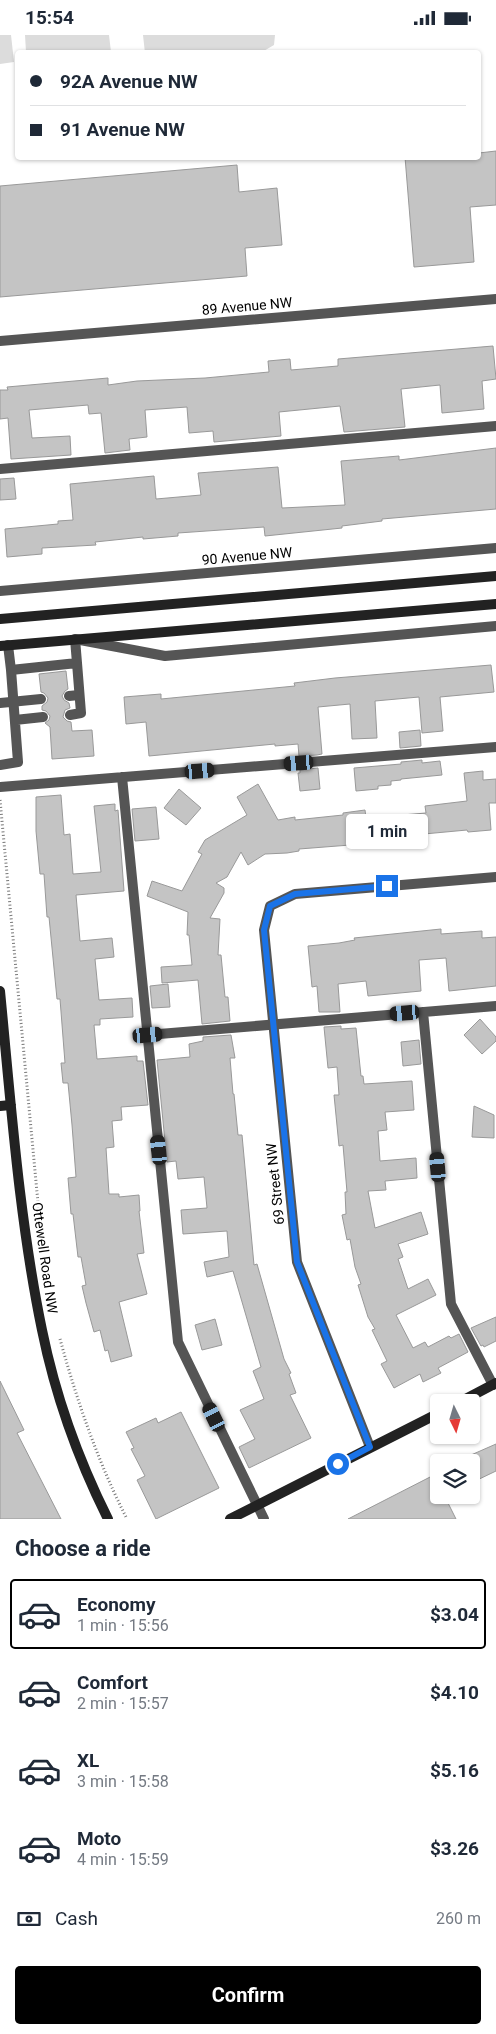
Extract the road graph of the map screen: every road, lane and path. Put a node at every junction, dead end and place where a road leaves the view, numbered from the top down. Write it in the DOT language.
graph roads {
  1 [pos="496,299"];
  2 [pos="0,341"];
  3 [pos="496,426"];
  4 [pos="0,469"];
  5 [pos="496,548"];
  6 [pos="496,576"];
  7 [pos="0,591"];
  8 [pos="496,604"];
  9 [pos="0,619"];
  10 [pos="496,626"];
  11 [pos="75,639"];
  12 [pos="4,645"];
  13 [pos="77,663"];
  14 [pos="11,670"];
  15 [pos="80,695"];
  16 [pos="69,696"];
  17 [pos="41,699"];
  18 [pos="14,701"];
  19 [pos="0,703"];
  20 [pos="70,715"];
  21 [pos="43,717"];
  22 [pos="15,720"];
  23 [pos="496,747"];
  24 [pos="0,765"];
  25 [pos="122,777"];
  26 [pos="0,787"];
  27 [pos="0,797"];
  28 [pos="496,877"];
  29 [pos="0,991"];
  30 [pos="496,1005"];
  31 [pos="423,1012"];
  32 [pos="273,1025"];
  33 [pos="148,1035"];
  34 [pos="11,1105"];
  35 [pos="0,1106"];
  36 [pos="40,1227"];
  37 [pos="58,1333"];
  38 [pos="494,1384"];
  39 [pos="475,1394"];
  40 [pos="430,1417"];
  41 [pos="370,1447"];
  42 [pos="257,1505"];
  43 [pos="108,1519"];
  44 [pos="127,1519"];
  45 [pos="230,1519"];
  46 [pos="264,1519"];
  1 -- 2 [label="street, 89 Avenue NW"];
  3 -- 4 [label="street"];
  5 -- 7 [label="street, 90 Avenue NW"];
  6 -- 9 [label="main road"];
  8 -- 11 [label="main road"];
  10 -- 11 [label="street"];
  11 -- 12 [label="main road"];
  11 -- 13 [label="street"];
  12 -- 14 [label="street"];
  13 -- 14 [label="street"];
  13 -- 15 [label="street"];
  14 -- 18 [label="street"];
  15 -- 16 [label="street"];
  15 -- 20 [label="street"];
  17 -- 18 [label="street"];
  18 -- 19 [label="street"];
  18 -- 22 [label="street"];
  21 -- 22 [label="street"];
  22 -- 24 [label="street"];
  23 -- 25 [label="street"];
  25 -- 26 [label="street"];
  25 -- 33 [label="street"];
  27 -- 36 [label="path"];
  28 -- 32 [label="street, 69 Street NW"];
  29 -- 34 [label="main road, Ottewell Road NW"];
  30 -- 31 [label="street"];
  31 -- 32 [label="street"];
  31 -- 38 [label="street"];
  32 -- 33 [label="street"];
  32 -- 41 [label="street, 69 Street NW"];
  33 -- 42 [label="street"];
  34 -- 35 [label="main road"];
  34 -- 43 [label="main road, Ottewell Road NW"];
  37 -- 44 [label="path"];
  38 -- 39 [label="main road"];
  40 -- 41 [label="main road"];
  41 -- 42 [label="main road"];
  42 -- 45 [label="main road"];
  42 -- 46 [label="street"];
}
